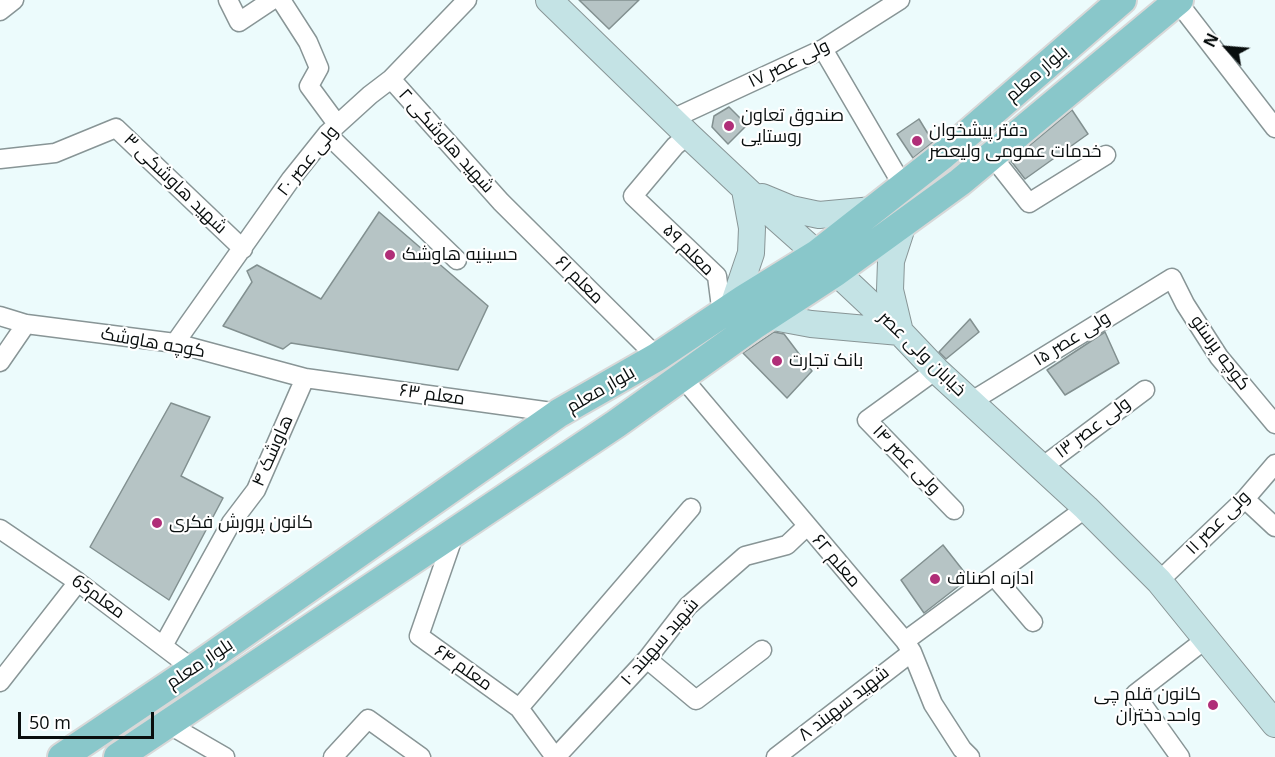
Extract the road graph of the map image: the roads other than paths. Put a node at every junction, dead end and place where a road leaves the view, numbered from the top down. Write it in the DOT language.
graph roads {
  1 [pos="14,0"];
  2 [pos="228,0"];
  3 [pos="272,0"];
  4 [pos="281,0"];
  5 [pos="466,0"];
  6 [pos="549,0"];
  7 [pos="900,0"];
  8 [pos="1122,0"];
  9 [pos="1178,1"];
  10 [pos="0,11"];
  11 [pos="823,49"];
  12 [pos="391,80"];
  13 [pos="680,127"];
  14 [pos="1275,128"];
  15 [pos="332,129"];
  16 [pos="1106,155"];
  17 [pos="943,156"];
  18 [pos="992,156"];
  19 [pos="0,159"];
  20 [pos="960,182"];
  21 [pos="903,186"];
  22 [pos="747,191"];
  23 [pos="633,196"];
  24 [pos="501,202"];
  25 [pos="873,210"];
  26 [pos="903,224"];
  27 [pos="243,249"];
  28 [pos="457,260"];
  29 [pos="827,263"];
  30 [pos="1172,278"];
  31 [pos="745,311"];
  32 [pos="0,316"];
  33 [pos="26,324"];
  34 [pos="900,332"];
  35 [pos="175,343"];
  36 [pos="657,357"];
  37 [pos="0,362"];
  38 [pos="936,370"];
  39 [pos="682,377"];
  40 [pos="305,378"];
  41 [pos="1145,390"];
  42 [pos="972,401"];
  43 [pos="559,413"];
  44 [pos="1275,424"];
  45 [pos="1275,464"];
  46 [pos="1042,467"];
  47 [pos="1245,499"];
  48 [pos="691,508"];
  49 [pos="1086,508"];
  50 [pos="954,510"];
  51 [pos="806,526"];
  52 [pos="1275,527"];
  53 [pos="0,529"];
  54 [pos="456,530"];
  55 [pos="994,576"];
  56 [pos="1160,581"];
  57 [pos="78,582"];
  58 [pos="1033,622"];
  59 [pos="1206,639"];
  60 [pos="164,646"];
  61 [pos="908,647"];
  62 [pos="762,650"];
  63 [pos="647,659"];
  64 [pos="193,669"];
  65 [pos="0,682"];
  66 [pos="519,708"];
  67 [pos="1274,722"];
  68 [pos="168,724"];
  69 [pos="781,756"];
  70 [pos="62,757"];
  71 [pos="118,757"];
  72 [pos="225,757"];
  73 [pos="333,757"];
  74 [pos="421,757"];
  75 [pos="555,757"];
  76 [pos="970,757"];
  77 [pos="1180,757"];
  1 -- 10 [label="street"];
  2 -- 3 [label="street"];
  4 -- 15 [label="street"];
  5 -- 12 [label="street, ولی عصر ۲۰"];
  6 -- 13 [label="main road, خیابان ولی عصر"];
  7 -- 11 [label="street, ولی عصر ۱۷"];
  8 -- 17 [label="main road, بلوار معلم"];
  9 -- 14 [label="street"];
  9 -- 18 [label="main road, بلوار معلم"];
  11 -- 13 [label="street, ولی عصر ۱۷"];
  11 -- 21 [label="street"];
  12 -- 15 [label="street, ولی عصر ۲۰"];
  12 -- 24 [label="street, شهید هاوشکی ۲"];
  13 -- 22 [label="main road, خیابان ولی عصر"];
  13 -- 23 [label="street, ولی عصر ۱۷"];
  15 -- 27 [label="street, ولی عصر ۲۰"];
  15 -- 28 [label="street"];
  16 -- 18 [label="street"];
  17 -- 20 [label="main road"];
  17 -- 21 [label="main road, بلوار معلم"];
  18 -- 20 [label="main road, بلوار معلم"];
  19 -- 27 [label="street, شهید هاوشکی ۳"];
  20 -- 26 [label="main road, بلوار معلم"];
  21 -- 25 [label="main road, بلوار معلم"];
  22 -- 25 [label="main road"];
  22 -- 29 [label="main road, خیابان ولی عصر"];
  22 -- 31 [label="main road"];
  23 -- 31 [label="street, معلم ۵۹"];
  24 -- 36 [label="street, معلم ۶۱"];
  25 -- 29 [label="main road, بلوار معلم"];
  26 -- 29 [label="main road, بلوار معلم"];
  26 -- 34 [label="main road"];
  27 -- 35 [label="street, ولی عصر ۲۰"];
  29 -- 31 [label="main road, بلوار معلم"];
  29 -- 34 [label="main road, خیابان ولی عصر"];
  30 -- 42 [label="street, ولی عصر ۱۵"];
  30 -- 44 [label="street, کوچه پرستو"];
  31 -- 34 [label="main road"];
  31 -- 36 [label="main road, بلوار معلم"];
  31 -- 39 [label="main road, بلوار معلم"];
  32 -- 33 [label="street, کوچه هاوشک"];
  33 -- 35 [label="street, کوچه هاوشک"];
  33 -- 37 [label="street"];
  34 -- 38 [label="main road, خیابان ولی عصر"];
  35 -- 40 [label="street, کوچه هاوشک"];
  36 -- 43 [label="main road, بلوار معلم"];
  38 -- 42 [label="main road, خیابان ولی عصر"];
  38 -- 50 [label="street, ولی عصر ۱۴"];
  39 -- 51 [label="street, معلم ۶۲"];
  39 -- 54 [label="main road, بلوار معلم"];
  40 -- 43 [label="street, معلم ۶۳"];
  40 -- 60 [label="street, هاوشک ۴"];
  41 -- 46 [label="street, ولی عصر ۱۳"];
  42 -- 46 [label="main road, خیابان ولی عصر"];
  43 -- 64 [label="main road, بلوار معلم"];
  45 -- 47 [label="street, ولی عصر ۱۱"];
  46 -- 49 [label="main road, خیابان ولی عصر"];
  47 -- 52 [label="street"];
  47 -- 56 [label="street, ولی عصر ۱۱"];
  48 -- 66 [label="street"];
  49 -- 55 [label="street, شهید سهبند ۸"];
  49 -- 56 [label="main road, خیابان ولی عصر"];
  51 -- 61 [label="street, معلم ۶۲"];
  51 -- 63 [label="street, شهید سهبند ۱۰"];
  53 -- 57 [label="street, معلم65"];
  54 -- 66 [label="street, معلم ۶۴"];
  54 -- 68 [label="main road, بلوار معلم"];
  55 -- 58 [label="street"];
  55 -- 61 [label="street, شهید سهبند ۸"];
  56 -- 59 [label="main road, خیابان ولی عصر"];
  57 -- 60 [label="street, معلم65"];
  57 -- 65 [label="street"];
  59 -- 67 [label="main road, خیابان ولی عصر"];
  59 -- 77 [label="street"];
  60 -- 64 [label="street, معلم65"];
  61 -- 69 [label="street, شهید سهبند ۸"];
  61 -- 76 [label="street, معلم ۶۲"];
  62 -- 63 [label="street"];
  63 -- 75 [label="street, شهید سهبند ۱۰"];
  64 -- 70 [label="main road, بلوار معلم"];
  66 -- 75 [label="street, معلم ۶۴"];
  68 -- 71 [label="main road, بلوار معلم"];
  68 -- 72 [label="street"];
  73 -- 74 [label="street"];
}
